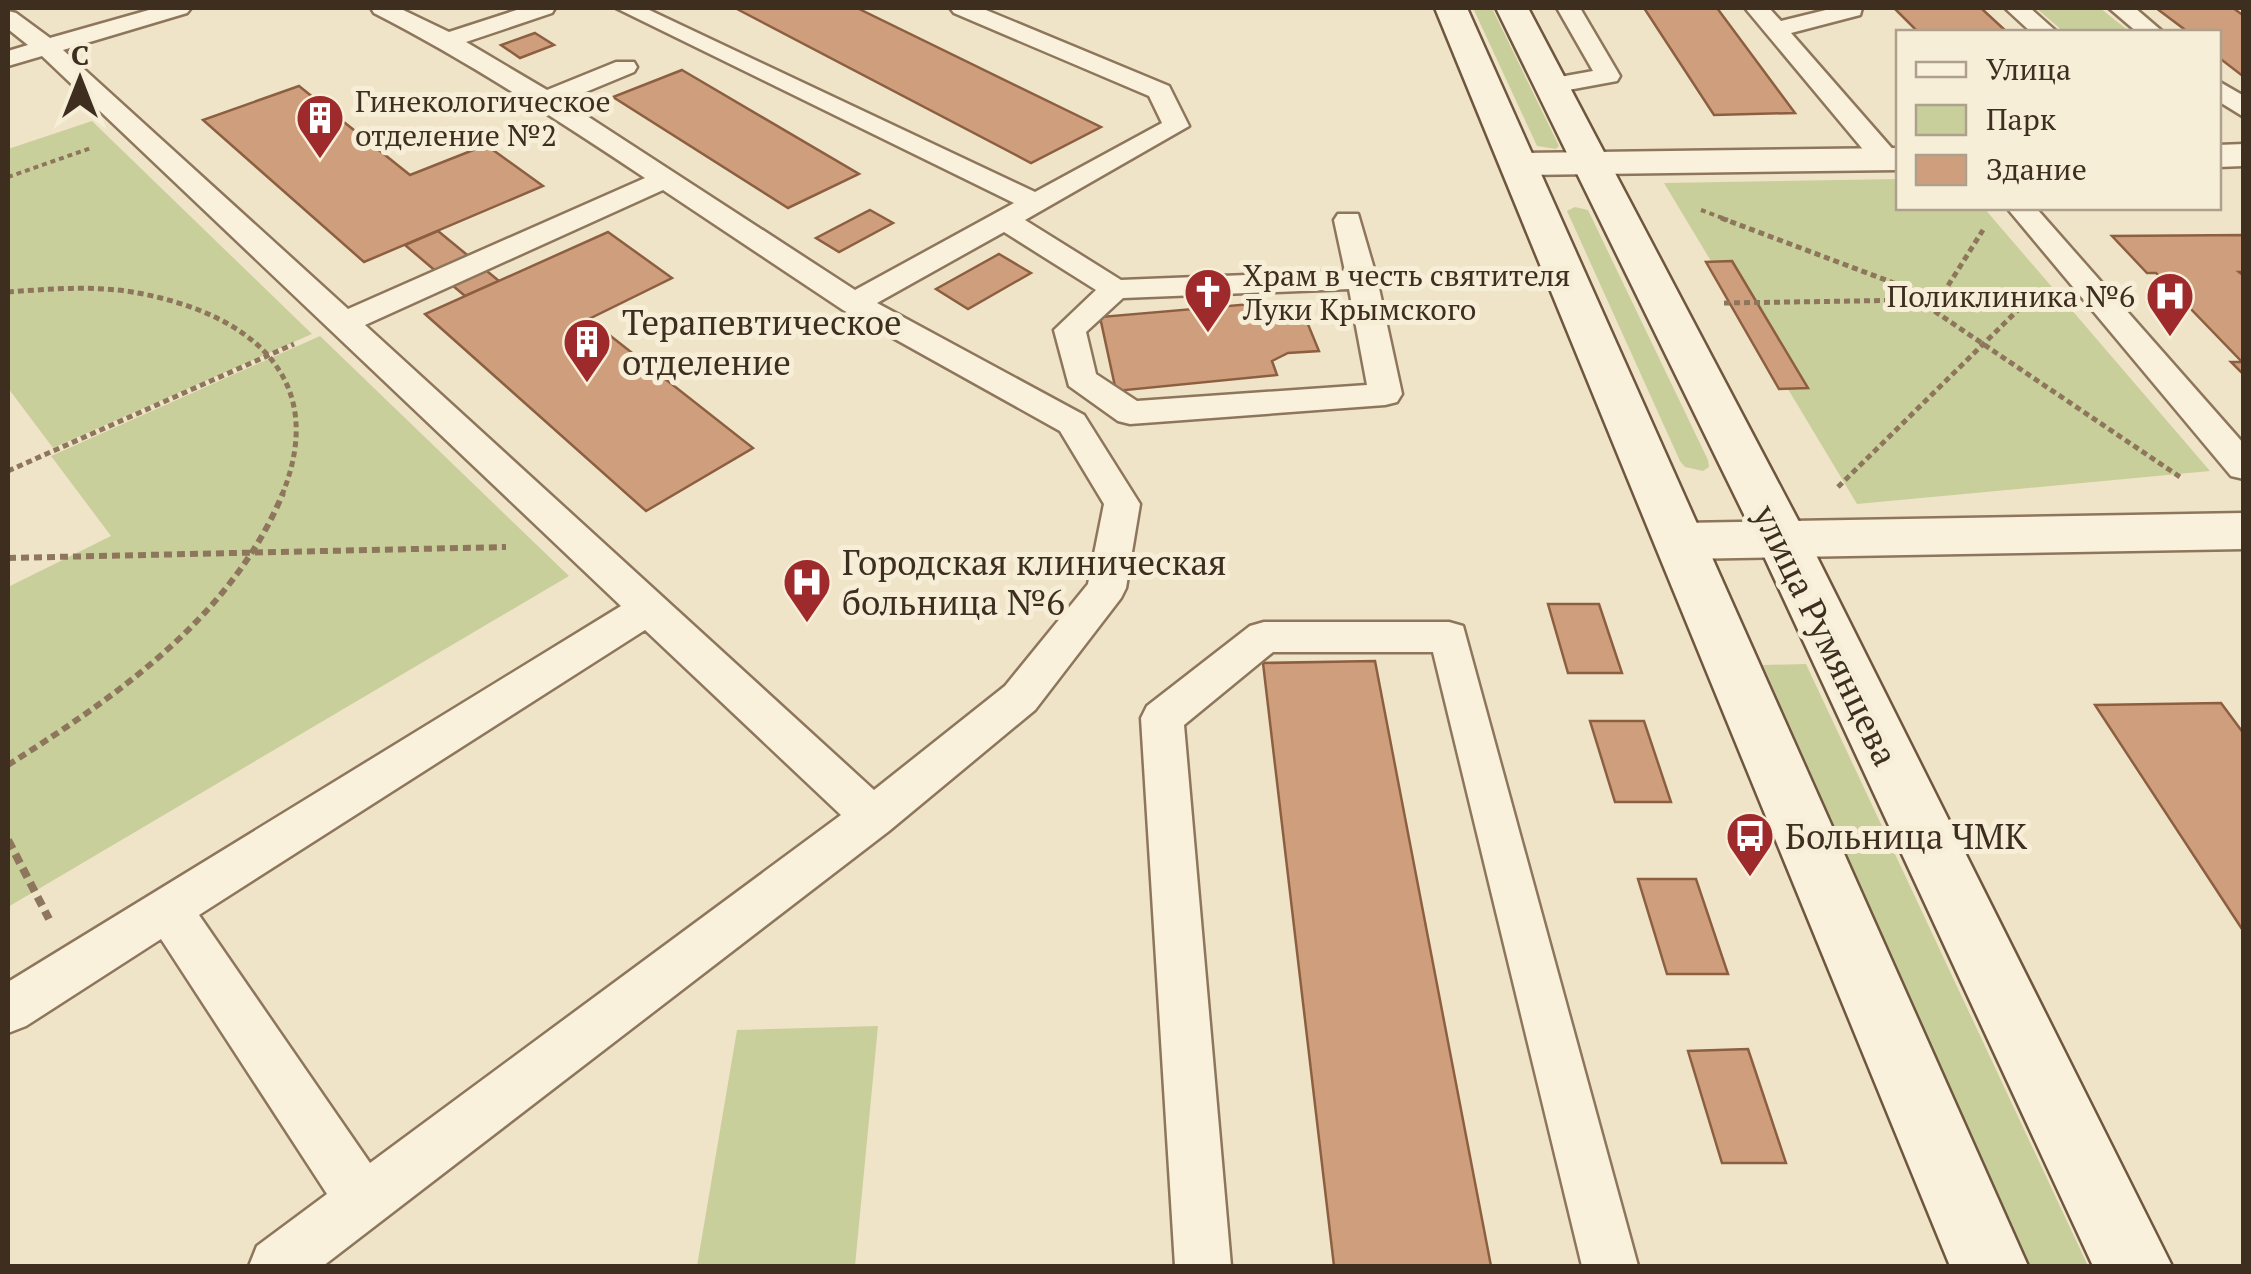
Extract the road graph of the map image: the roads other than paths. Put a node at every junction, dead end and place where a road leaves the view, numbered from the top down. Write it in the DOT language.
graph roads {
  1 [pos="179,8"];
  2 [pos="382,8"];
  3 [pos="469,8"];
  4 [pos="544,8"];
  5 [pos="628,8"];
  6 [pos="962,8"];
  7 [pos="1451,8"];
  8 [pos="1512,8"];
  9 [pos="1569,8"];
  10 [pos="1757,8"];
  11 [pos="1850,8"];
  12 [pos="2017,8"];
  13 [pos="2121,8"];
  14 [pos="8,18"];
  15 [pos="1774,30"];
  16 [pos="2043,30"];
  17 [pos="2148,30"];
  18 [pos="447,41"];
  19 [pos="46,47"];
  20 [pos="8,59"];
  21 [pos="626,68"];
  22 [pos="1552,86"];
  23 [pos="2221,90"];
  24 [pos="545,100"];
  25 [pos="2244,109"];
  26 [pos="1892,159"];
  27 [pos="1520,164"];
  28 [pos="1592,164"];
  29 [pos="665,179"];
  30 [pos="1038,204"];
  31 [pos="2023,210"];
  32 [pos="1348,220"];
  33 [pos="1006,221"];
  34 [pos="1362,279"];
  35 [pos="1115,289"];
  36 [pos="854,303"];
  37 [pos="343,323"];
  38 [pos="2244,466"];
  39 [pos="2244,532"];
  40 [pos="1782,540"];
  41 [pos="1683,541"];
  42 [pos="649,608"];
  43 [pos="873,817"];
  44 [pos="169,910"];
  45 [pos="8,1009"];
  46 [pos="363,1201"];
  47 [pos="278,1266"];
  48 [pos="1202,1266"];
  49 [pos="1610,1266"];
  50 [pos="1988,1266"];
  51 [pos="2132,1266"];
  1 -- 19 [label="lane"];
  2 -- 18 [label="lane"];
  3 -- 18 [label="lane"];
  4 -- 18 [label="lane"];
  5 -- 30 [label="lane"];
  6 -- 30 [label="lane"];
  7 -- 27 [label="main road"];
  8 -- 22 [label="main road, улица Румянцева"];
  9 -- 22 [label="lane"];
  10 -- 15 [label="lane"];
  11 -- 15 [label="lane"];
  12 -- 16 [label="lane"];
  13 -- 17 [label="lane"];
  14 -- 19 [label="lane"];
  15 -- 26 [label="lane"];
  18 -- 24 [label="lane"];
  19 -- 20 [label="lane"];
  19 -- 37 [label="lane"];
  21 -- 24 [label="lane"];
  22 -- 28 [label="main road, улица Румянцева"];
  23 -- 25 [label="lane"];
  24 -- 29 [label="lane"];
  26 -- 28 [label="main road"];
  27 -- 28 [label="main road"];
  27 -- 41 [label="main road"];
  28 -- 40 [label="main road, улица Румянцева"];
  29 -- 36 [label="lane"];
  29 -- 37 [label="lane"];
  30 -- 33 [label="lane"];
  31 -- 38 [label="lane"];
  32 -- 34 [label="lane"];
  33 -- 35 [label="lane"];
  33 -- 36 [label="lane"];
  34 -- 35 [label="lane"];
  34 -- 35 [label="lane"];
  36 -- 43 [label="lane"];
  37 -- 42 [label="lane"];
  39 -- 40 [label="main road"];
  40 -- 41 [label="main road"];
  40 -- 51 [label="main road, улица Румянцева"];
  41 -- 50 [label="main road"];
  42 -- 43 [label="lane"];
  42 -- 44 [label="lane"];
  43 -- 46 [label="lane"];
  44 -- 45 [label="lane"];
  44 -- 46 [label="lane"];
  46 -- 47 [label="lane"];
  48 -- 49 [label="lane"];
}
